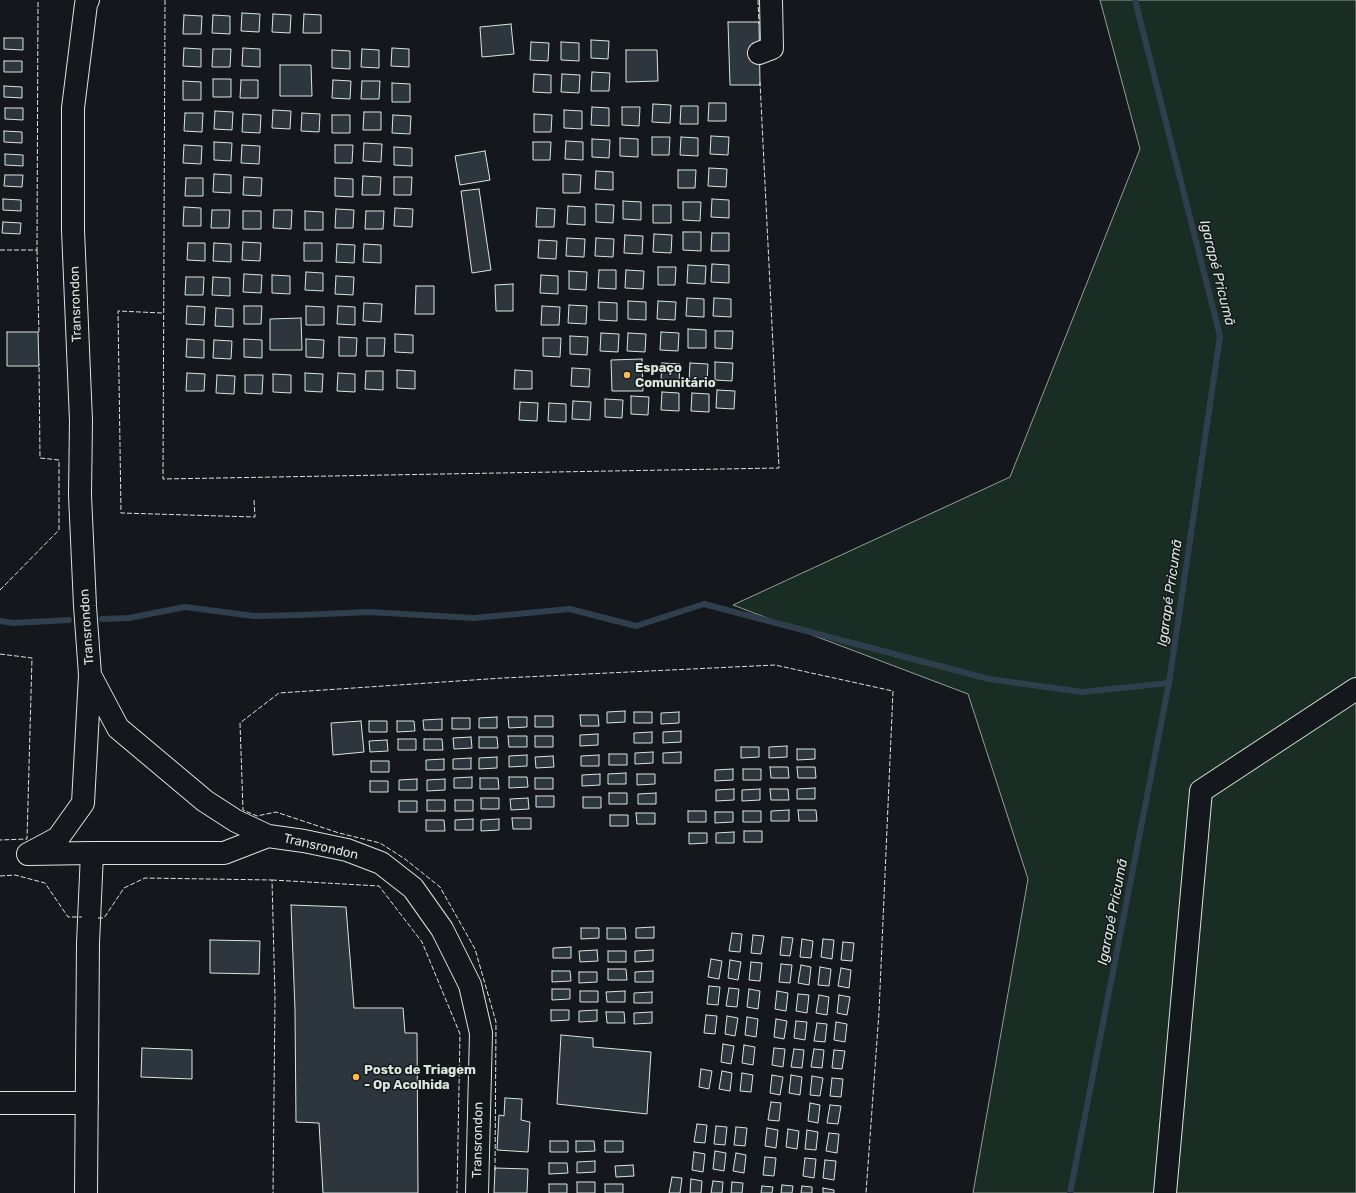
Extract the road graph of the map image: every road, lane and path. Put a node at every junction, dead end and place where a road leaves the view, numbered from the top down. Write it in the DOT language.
graph roads {
  1 [pos="88,0"];
  2 [pos="771,0"];
  3 [pos="759,53"];
  4 [pos="90,675"];
  5 [pos="1356,689"];
  6 [pos="268,836"];
  7 [pos="92,853"];
  8 [pos="0,1103"];
  9 [pos="87,1103"];
  10 [pos="86,1193"];
  11 [pos="477,1193"];
  12 [pos="1165,1193"];
  1 -- 4 [label="street, Transrondon"];
  2 -- 3 [label="street"];
  4 -- 6 [label="street, Transrondon"];
  4 -- 7 [label="street"];
  5 -- 12 [label="street"];
  6 -- 7 [label="street"];
  6 -- 11 [label="street, Transrondon"];
  7 -- 9 [label="street"];
  8 -- 9 [label="street"];
  9 -- 10 [label="street"];
}
